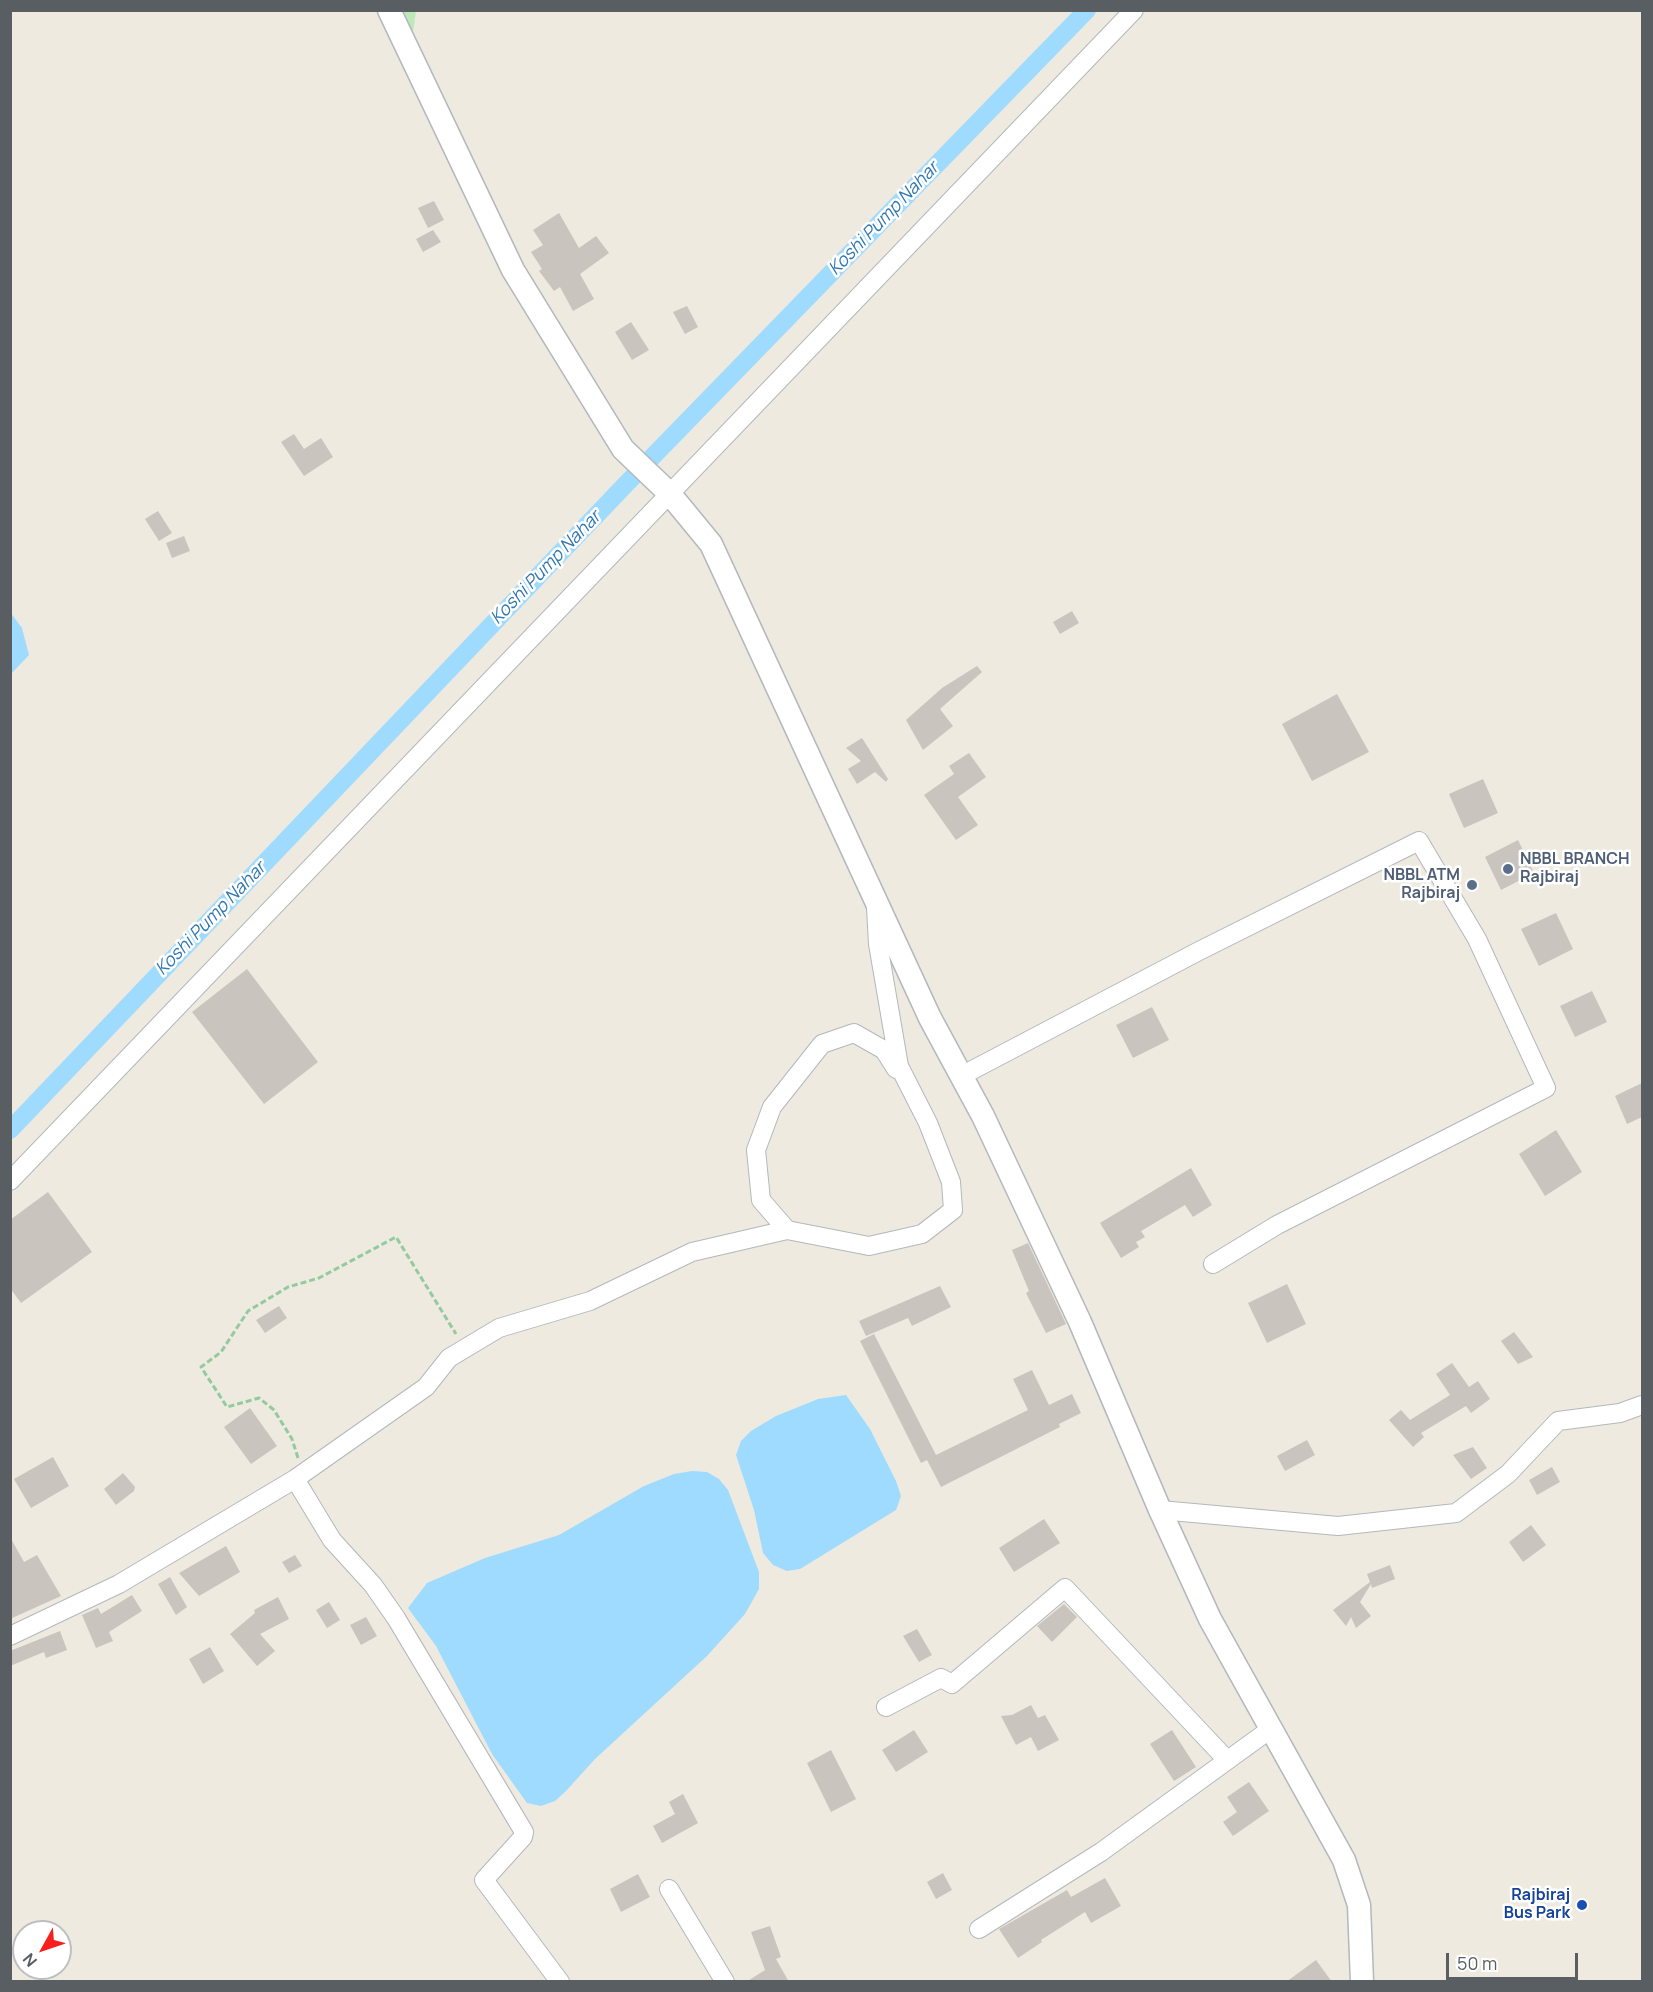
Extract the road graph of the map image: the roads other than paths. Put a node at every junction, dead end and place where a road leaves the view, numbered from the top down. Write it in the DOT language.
graph roads {
  1 [pos="389,10"];
  2 [pos="1134,10"];
  3 [pos="669,493"];
  4 [pos="876,901"];
  5 [pos="962,1076"];
  6 [pos="928,1123"];
  7 [pos="10,1181"];
  8 [pos="787,1230"];
  9 [pos="1213,1264"];
  10 [pos="1642,1405"];
  11 [pos="299,1476"];
  12 [pos="1160,1510"];
  13 [pos="10,1636"];
  14 [pos="886,1707"];
  15 [pos="1272,1728"];
  16 [pos="1227,1760"];
  17 [pos="669,1889"];
  18 [pos="979,1929"];
  19 [pos="560,1982"];
  20 [pos="725,1982"];
  21 [pos="1362,1982"];
  1 -- 3 [label="street"];
  2 -- 3 [label="street"];
  3 -- 4 [label="street"];
  3 -- 7 [label="street"];
  4 -- 5 [label="street"];
  4 -- 6 [label="street"];
  5 -- 9 [label="street"];
  5 -- 12 [label="street"];
  6 -- 8 [label="street"];
  6 -- 8 [label="street"];
  8 -- 11 [label="street"];
  10 -- 12 [label="street"];
  11 -- 13 [label="street"];
  11 -- 19 [label="street"];
  12 -- 15 [label="street"];
  14 -- 16 [label="street"];
  15 -- 16 [label="street"];
  15 -- 21 [label="street"];
  16 -- 18 [label="street"];
  17 -- 20 [label="street"];
}
